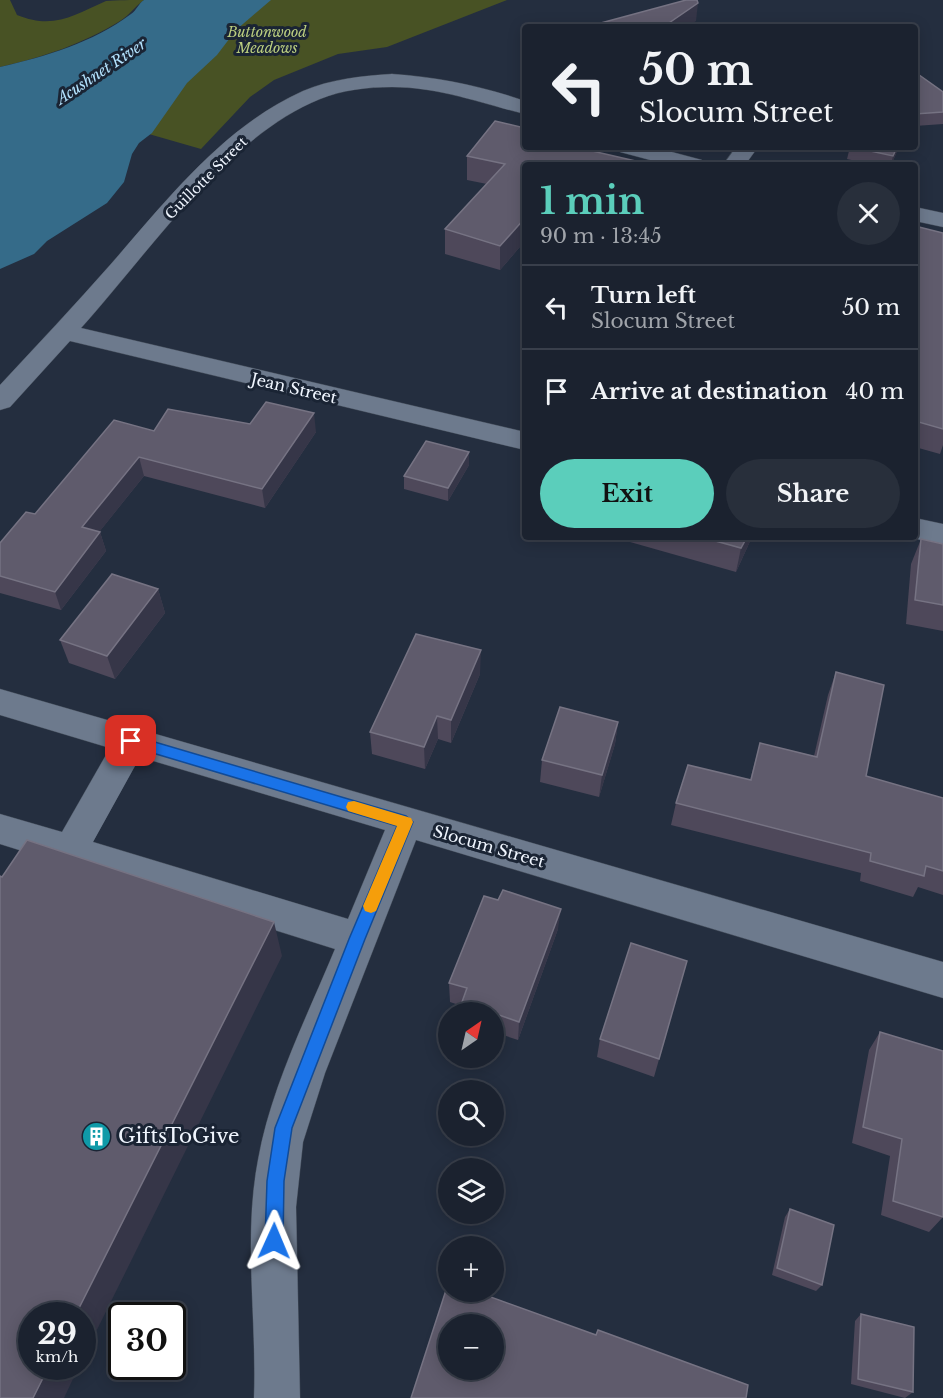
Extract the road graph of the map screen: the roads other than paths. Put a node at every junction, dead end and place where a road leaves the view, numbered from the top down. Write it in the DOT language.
graph roads {
  1 [pos="522,107"];
  2 [pos="639,150"];
  3 [pos="683,162"];
  4 [pos="918,215"];
  5 [pos="943,220"];
  6 [pos="64,332"];
  7 [pos="0,401"];
  8 [pos="522,440"];
  9 [pos="918,529"];
  10 [pos="943,535"];
  11 [pos="0,702"];
  12 [pos="131,741"];
  13 [pos="406,822"];
  14 [pos="0,829"];
  15 [pos="70,851"];
  16 [pos="357,939"];
  17 [pos="943,980"];
  18 [pos="277,1398"];
  1 -- 6 [label="street, Guillotte Street"];
  2 -- 3 [label="street"];
  4 -- 5 [label="street"];
  6 -- 7 [label="street, Guillotte Street"];
  6 -- 8 [label="street, Jean Street"];
  9 -- 10 [label="street"];
  11 -- 12 [label="street, Slocum Street"];
  12 -- 13 [label="street, Slocum Street"];
  12 -- 15 [label="street"];
  13 -- 16 [label="street"];
  13 -- 17 [label="street, Slocum Street"];
  14 -- 15 [label="street"];
  15 -- 16 [label="street"];
  16 -- 18 [label="street"];
}
